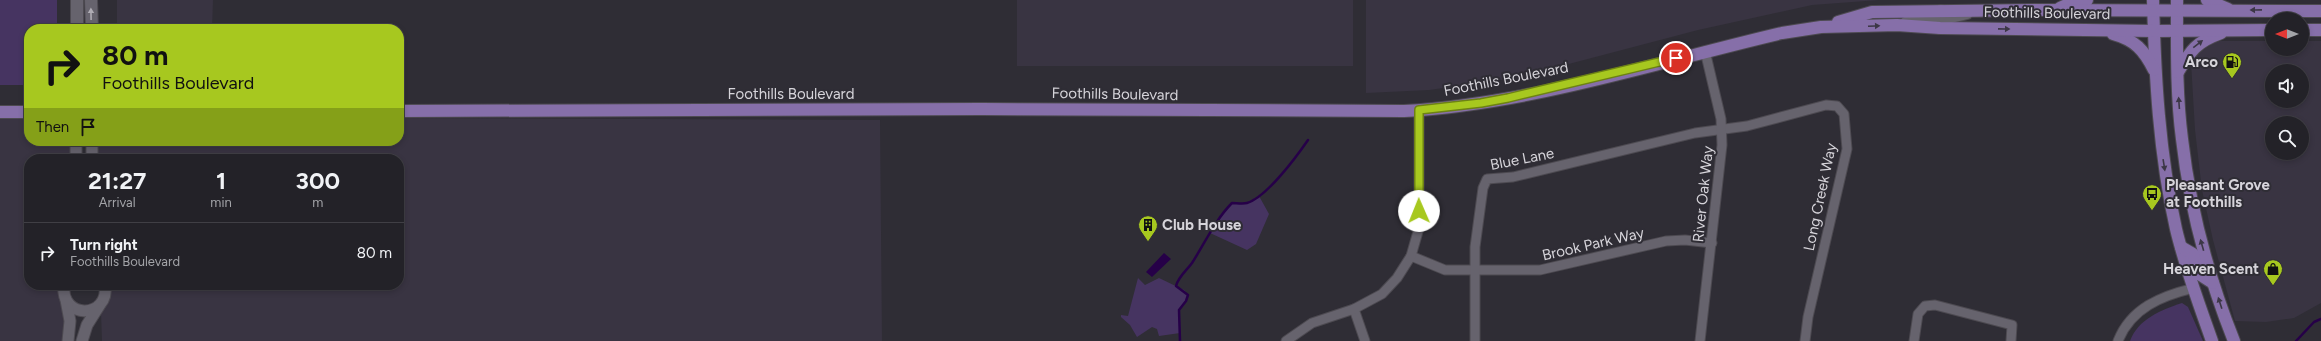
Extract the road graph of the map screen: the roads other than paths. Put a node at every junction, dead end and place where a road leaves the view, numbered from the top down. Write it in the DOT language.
graph roads {
  1 [pos="77,0"];
  2 [pos="91,0"];
  3 [pos="2087,0"];
  4 [pos="2207,0"];
  5 [pos="2153,5"];
  6 [pos="2177,5"];
  7 [pos="2054,10"];
  8 [pos="1941,11"];
  9 [pos="2232,11"];
  10 [pos="2321,11"];
  11 [pos="1970,12"];
  12 [pos="77,24"];
  13 [pos="92,24"];
  14 [pos="1897,25"];
  15 [pos="1821,27"];
  16 [pos="1940,28"];
  17 [pos="2100,30"];
  18 [pos="2230,30"];
  19 [pos="2265,30"];
  20 [pos="2309,30"];
  21 [pos="2321,30"];
  22 [pos="2155,31"];
  23 [pos="2177,31"];
  24 [pos="1705,51"];
  25 [pos="2156,72"];
  26 [pos="2178,72"];
  27 [pos="1419,110"];
  28 [pos="404,111"];
  29 [pos="0,112"];
  30 [pos="24,112"];
  31 [pos="1722,129"];
  32 [pos="1712,243"];
  33 [pos="2181,247"];
  34 [pos="1411,256"];
  35 [pos="1475,270"];
  36 [pos="2213,282"];
  37 [pos="2194,288"];
  38 [pos="65,290"];
  39 [pos="105,290"];
  40 [pos="66,300"];
  41 [pos="100,304"];
  42 [pos="1354,309"];
  43 [pos="2227,324"];
  44 [pos="68,341"];
  45 [pos="82,341"];
  46 [pos="1286,341"];
  47 [pos="1365,341"];
  48 [pos="1475,341"];
  49 [pos="1700,341"];
  50 [pos="1805,341"];
  51 [pos="1914,341"];
  52 [pos="2011,341"];
  53 [pos="2118,341"];
  54 [pos="2212,341"];
  55 [pos="2234,341"];
  1 -- 12 [label="main road"];
  13 -- 2 [label="main road, one-way"];
  3 -- 7 [label="main road"];
  4 -- 9 [label="main road"];
  5 -- 6 [label="main road, Foothills Boulevard"];
  5 -- 7 [label="main road, Foothills Boulevard"];
  5 -- 22 [label="main road"];
  6 -- 9 [label="main road, Foothills Boulevard"];
  6 -- 23 [label="main road"];
  7 -- 11 [label="main road, Foothills Boulevard"];
  8 -- 11 [label="main road, Foothills Boulevard"];
  8 -- 14 [label="main road"];
  8 -- 15 [label="main road, Foothills Boulevard"];
  10 -- 9 [label="main road, Foothills Boulevard, one-way"];
  11 -- 16 [label="main road"];
  15 -- 14 [label="main road, Foothills Boulevard, one-way"];
  14 -- 16 [label="main road, Foothills Boulevard"];
  15 -- 24 [label="main road, Foothills Boulevard"];
  16 -- 17 [label="main road, Foothills Boulevard, one-way"];
  17 -- 22 [label="main road, Foothills Boulevard"];
  17 -- 25 [label="main road"];
  18 -- 19 [label="main road, Foothills Boulevard"];
  18 -- 23 [label="main road, Foothills Boulevard"];
  26 -- 18 [label="main road, one-way"];
  20 -- 21 [label="main road"];
  22 -- 23 [label="main road, Foothills Boulevard"];
  22 -- 25 [label="main road"];
  23 -- 26 [label="main road"];
  24 -- 27 [label="main road, Foothills Boulevard"];
  24 -- 31 [label="street, River Oak Way"];
  25 -- 33 [label="main road, one-way"];
  36 -- 26 [label="main road, one-way"];
  27 -- 28 [label="main road, Foothills Boulevard"];
  27 -- 34 [label="street"];
  29 -- 30 [label="main road"];
  31 -- 32 [label="street, River Oak Way"];
  31 -- 35 [label="street, Blue Lane"];
  31 -- 50 [label="street, Long Creek Way"];
  32 -- 35 [label="street, Brook Park Way"];
  32 -- 49 [label="street, River Oak Way"];
  33 -- 36 [label="main road"];
  33 -- 37 [label="main road"];
  34 -- 35 [label="street, Brook Park Way"];
  34 -- 42 [label="street"];
  35 -- 48 [label="street, Blue Lane"];
  43 -- 36 [label="main road, one-way"];
  37 -- 43 [label="main road"];
  37 -- 53 [label="street"];
  37 -- 54 [label="main road"];
  38 -- 40 [label="street"];
  39 -- 41 [label="street"];
  40 -- 41 [label="street"];
  40 -- 44 [label="street"];
  41 -- 45 [label="street"];
  42 -- 46 [label="street"];
  42 -- 47 [label="street"];
  43 -- 55 [label="main road"];
  51 -- 52 [label="street"];
}
